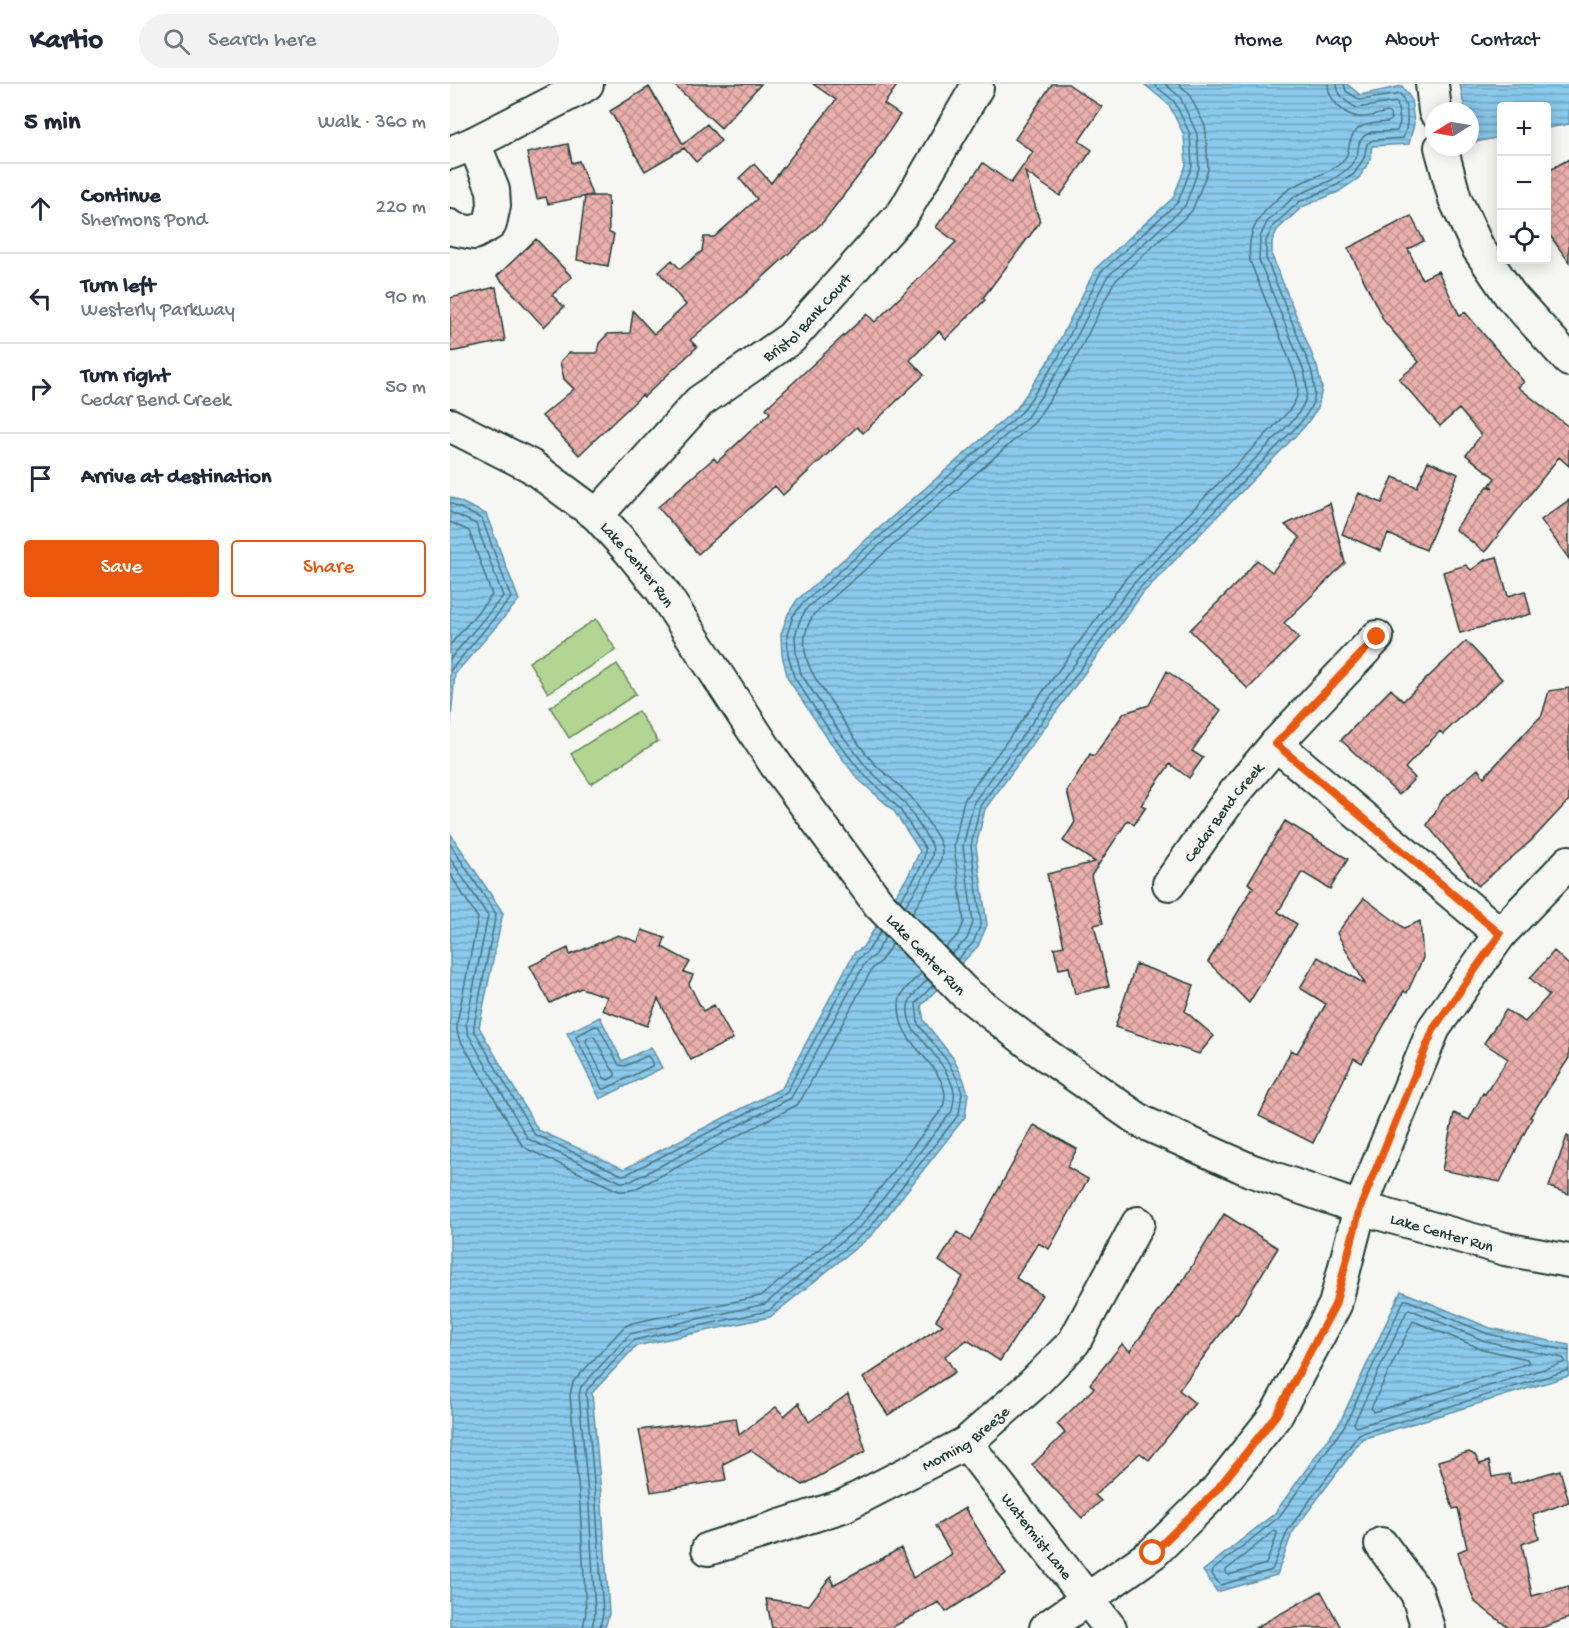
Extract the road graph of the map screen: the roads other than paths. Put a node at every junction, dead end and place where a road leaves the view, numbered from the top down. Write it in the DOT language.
graph roads {
  1 [pos="586,84"];
  2 [pos="1432,84"];
  3 [pos="977,87"];
  4 [pos="1434,102"];
  5 [pos="462,148"];
  6 [pos="1443,156"];
  7 [pos="450,226"];
  8 [pos="1569,360"];
  9 [pos="450,425"];
  10 [pos="597,515"];
  11 [pos="1377,637"];
  12 [pos="1276,744"];
  13 [pos="1569,862"];
  14 [pos="1169,884"];
  15 [pos="1500,934"];
  16 [pos="1360,1208"];
  17 [pos="1138,1223"];
  18 [pos="1569,1261"];
  19 [pos="966,1443"];
  20 [pos="1381,1544"];
  21 [pos="708,1549"];
  22 [pos="1088,1599"];
  23 [pos="1046,1628"];
  24 [pos="1110,1628"];
  25 [pos="1428,1628"];
  1 -- 5 [label="street"];
  2 -- 4 [label="street"];
  3 -- 10 [label="street, Bristol Bank Court"];
  5 -- 7 [label="street"];
  6 -- 8 [label="street"];
  9 -- 10 [label="street, Lake Center Run"];
  10 -- 16 [label="street, Lake Center Run"];
  11 -- 12 [label="street, Cedar Bend Creek"];
  12 -- 14 [label="street, Cedar Bend Creek"];
  12 -- 15 [label="street"];
  13 -- 15 [label="street"];
  15 -- 16 [label="street"];
  16 -- 18 [label="street, Lake Center Run"];
  16 -- 22 [label="street"];
  17 -- 19 [label="street, Morning Breeze"];
  19 -- 21 [label="street, Morning Breeze"];
  19 -- 22 [label="street, Watermist Lane"];
  20 -- 25 [label="street"];
  22 -- 23 [label="street"];
  22 -- 24 [label="street, Watermist Lane"];
}
